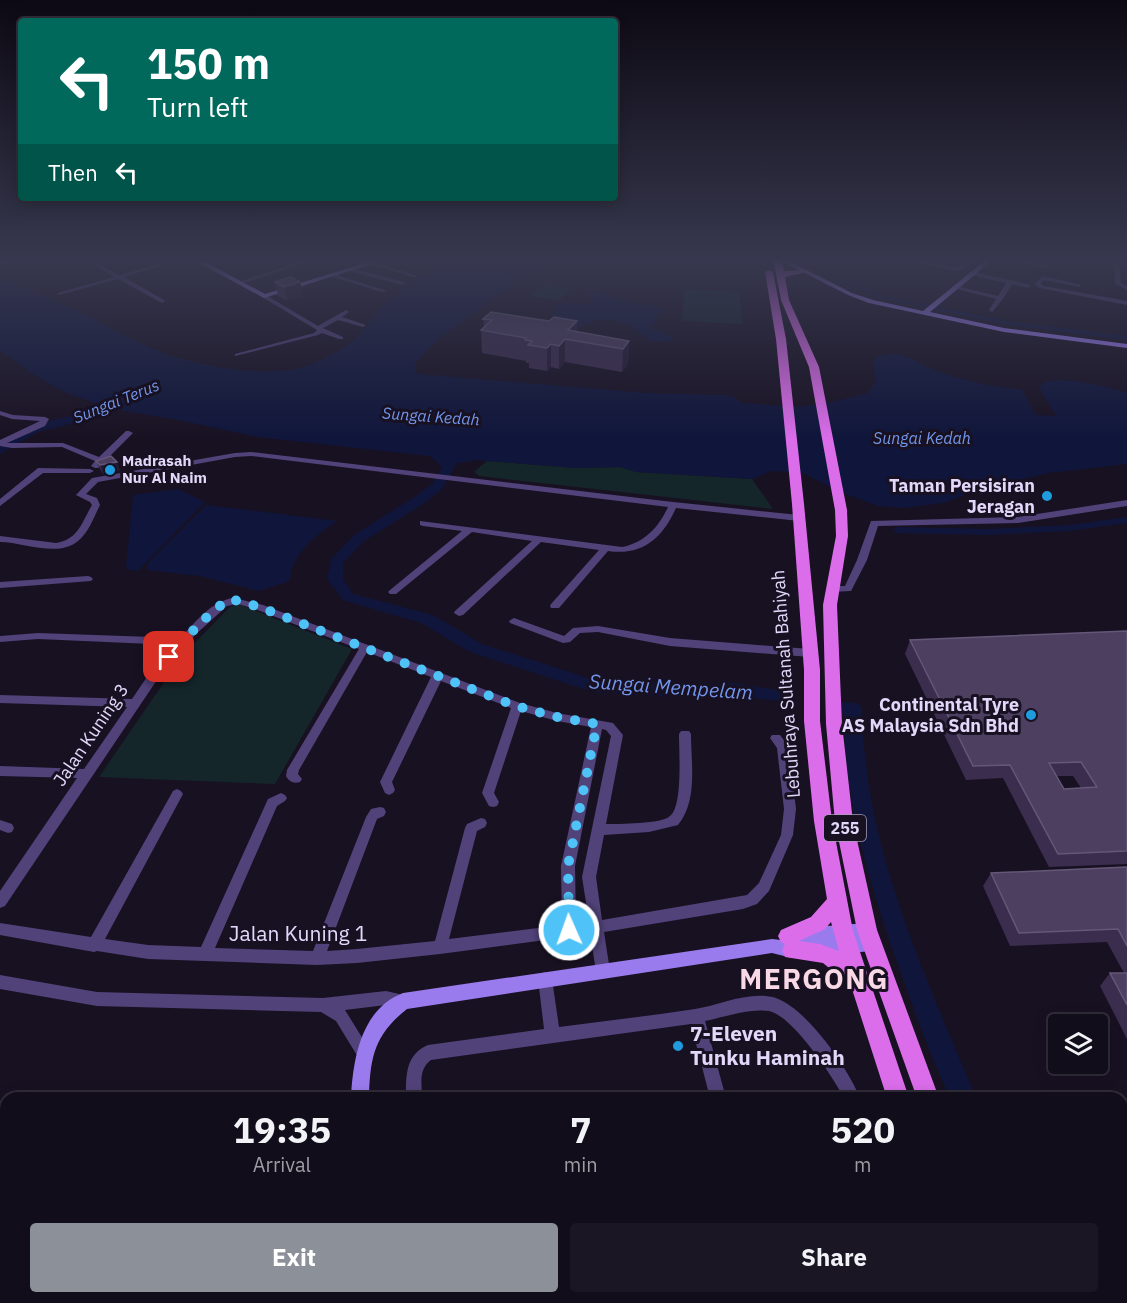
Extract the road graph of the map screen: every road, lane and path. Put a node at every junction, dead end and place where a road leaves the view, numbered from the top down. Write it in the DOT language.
graph roads {
  1 [pos="303,319"];
  2 [pos="338,319"];
  3 [pos="342,319"];
  4 [pos="778,319"];
  5 [pos="793,319"];
  6 [pos="966,319"];
  7 [pos="363,325"];
  8 [pos="320,329"];
  9 [pos="341,338"];
  10 [pos="1127,346"];
  11 [pos="237,355"];
  12 [pos="0,413"];
  13 [pos="129,433"];
  14 [pos="4,444"];
  15 [pos="99,460"];
  16 [pos="90,471"];
  17 [pos="95,480"];
  18 [pos="468,488"];
  19 [pos="0,503"];
  20 [pos="1127,503"];
  21 [pos="672,508"];
  22 [pos="799,511"];
  23 [pos="423,523"];
  24 [pos="469,530"];
  25 [pos="0,539"];
  26 [pos="538,539"];
  27 [pos="605,548"];
  28 [pos="88,579"];
  29 [pos="0,585"];
  30 [pos="831,589"];
  31 [pos="393,592"];
  32 [pos="555,606"];
  33 [pos="459,613"];
  34 [pos="514,621"];
  35 [pos="0,639"];
  36 [pos="182,642"];
  37 [pos="364,649"];
  38 [pos="810,653"];
  39 [pos="438,675"];
  40 [pos="0,699"];
  41 [pos="134,703"];
  42 [pos="516,706"];
  43 [pos="597,724"];
  44 [pos="685,734"];
  45 [pos="776,738"];
  46 [pos="0,771"];
  47 [pos="86,774"];
  48 [pos="296,779"];
  49 [pos="389,790"];
  50 [pos="177,794"];
  51 [pos="281,798"];
  52 [pos="493,802"];
  53 [pos="380,812"];
  54 [pos="476,825"];
  55 [pos="599,830"];
  56 [pos="0,902"];
  57 [pos="837,902"];
  58 [pos="597,927"];
  59 [pos="0,929"];
  60 [pos="569,930"];
  61 [pos="869,937"];
  62 [pos="845,938"];
  63 [pos="784,944"];
  64 [pos="94,945"];
  65 [pos="440,947"];
  66 [pos="205,955"];
  67 [pos="317,958"];
  68 [pos="603,971"];
  69 [pos="545,979"];
  70 [pos="857,980"];
  71 [pos="0,982"];
  72 [pos="403,1001"];
  73 [pos="323,1005"];
  74 [pos="696,1016"];
  75 [pos="552,1035"];
  76 [pos="363,1052"];
  77 [pos="360,1092"];
  78 [pos="414,1092"];
  79 [pos="716,1092"];
  80 [pos="849,1092"];
  81 [pos="896,1092"];
  82 [pos="926,1092"];
  1 -- 8 [label="street"];
  2 -- 8 [label="street"];
  3 -- 7 [label="street"];
  4 -- 22 [label="main road, Lebuhraya Sultanah Bahiyah / 255"];
  5 -- 30 [label="main road, 255"];
  6 -- 10 [label="street"];
  8 -- 9 [label="street"];
  8 -- 11 [label="street"];
  12 -- 14 [label="street"];
  13 -- 15 [label="street"];
  14 -- 15 [label="street"];
  15 -- 16 [label="street"];
  16 -- 17 [label="street"];
  16 -- 19 [label="street"];
  17 -- 21 [label="street"];
  17 -- 25 [label="street"];
  18 -- 21 [label="street"];
  20 -- 30 [label="street"];
  21 -- 22 [label="street"];
  21 -- 27 [label="street"];
  22 -- 38 [label="main road, Lebuhraya Sultanah Bahiyah / 255"];
  23 -- 24 [label="street"];
  24 -- 26 [label="street"];
  24 -- 31 [label="street"];
  26 -- 27 [label="street"];
  26 -- 33 [label="street"];
  27 -- 32 [label="street"];
  28 -- 29 [label="street"];
  30 -- 61 [label="main road, 255"];
  34 -- 38 [label="street"];
  35 -- 36 [label="street"];
  36 -- 37 [label="street, Jalan Kuning 3"];
  36 -- 41 [label="street, Jalan Kuning 3"];
  37 -- 39 [label="street"];
  37 -- 48 [label="street"];
  38 -- 57 [label="main road, Lebuhraya Sultanah Bahiyah / 255"];
  39 -- 42 [label="street"];
  39 -- 49 [label="street"];
  40 -- 41 [label="street"];
  41 -- 47 [label="street, Jalan Kuning 3"];
  42 -- 43 [label="street"];
  42 -- 52 [label="street"];
  43 -- 55 [label="street"];
  43 -- 60 [label="street"];
  44 -- 55 [label="street"];
  45 -- 58 [label="street, Jalan Kuning 1"];
  46 -- 47 [label="street"];
  47 -- 56 [label="street, Jalan Kuning 3"];
  50 -- 64 [label="street"];
  51 -- 66 [label="street"];
  53 -- 67 [label="street"];
  54 -- 65 [label="street"];
  55 -- 58 [label="street"];
  57 -- 62 [label="main road, Lebuhraya Sultanah Bahiyah / 255"];
  57 -- 63 [label="main road"];
  58 -- 60 [label="street, Jalan Kuning 1"];
  58 -- 68 [label="street"];
  59 -- 64 [label="street, Jalan Kuning 1"];
  60 -- 65 [label="street, Jalan Kuning 1"];
  61 -- 62 [label="street"];
  61 -- 82 [label="main road, 255"];
  62 -- 63 [label="street"];
  62 -- 70 [label="main road, Lebuhraya Sultanah Bahiyah / 255"];
  63 -- 68 [label="street"];
  63 -- 70 [label="main road"];
  64 -- 66 [label="street, Jalan Kuning 1"];
  65 -- 67 [label="street, Jalan Kuning 1"];
  66 -- 67 [label="street, Jalan Kuning 1"];
  68 -- 69 [label="street"];
  69 -- 72 [label="street"];
  69 -- 75 [label="street"];
  70 -- 81 [label="main road, Lebuhraya Sultanah Bahiyah / 255"];
  71 -- 73 [label="street"];
  72 -- 73 [label="street"];
  72 -- 76 [label="street"];
  73 -- 76 [label="street"];
  74 -- 75 [label="street"];
  74 -- 79 [label="street"];
  74 -- 80 [label="street"];
  75 -- 78 [label="street"];
  76 -- 77 [label="street"];
}
